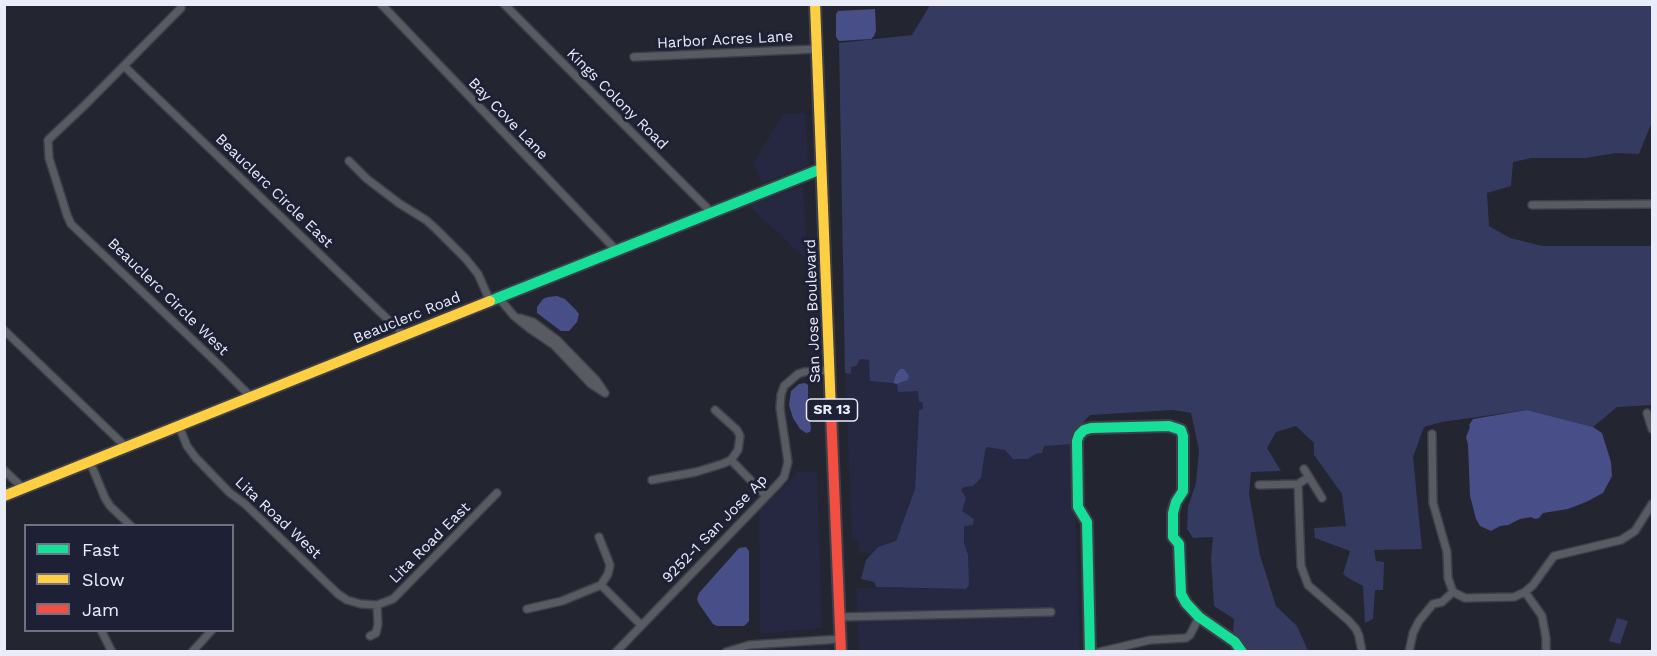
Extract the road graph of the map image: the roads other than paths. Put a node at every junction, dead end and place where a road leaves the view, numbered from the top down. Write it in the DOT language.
graph roads {
  1 [pos="381,4"];
  2 [pos="504,4"];
  3 [pos="815,4"];
  4 [pos="181,8"];
  5 [pos="817,49"];
  6 [pos="634,57"];
  7 [pos="124,66"];
  8 [pos="349,161"];
  9 [pos="821,169"];
  10 [pos="1653,204"];
  11 [pos="1532,205"];
  12 [pos="711,213"];
  13 [pos="615,250"];
  14 [pos="494,299"];
  15 [pos="4,330"];
  16 [pos="404,335"];
  17 [pos="566,353"];
  18 [pos="830,370"];
  19 [pos="251,397"];
  20 [pos="715,410"];
  21 [pos="1647,413"];
  22 [pos="179,426"];
  23 [pos="1653,429"];
  24 [pos="1432,434"];
  25 [pos="126,447"];
  26 [pos="731,460"];
  27 [pos="90,462"];
  28 [pos="1304,469"];
  29 [pos="4,470"];
  30 [pos="1309,477"];
  31 [pos="652,480"];
  32 [pos="1298,484"];
  33 [pos="1259,485"];
  34 [pos="24,489"];
  35 [pos="497,493"];
  36 [pos="4,496"];
  37 [pos="766,496"];
  38 [pos="1322,498"];
  39 [pos="1653,504"];
  40 [pos="130,524"];
  41 [pos="599,537"];
  42 [pos="601,585"];
  43 [pos="1453,592"];
  44 [pos="1525,592"];
  45 [pos="377,605"];
  46 [pos="526,609"];
  47 [pos="1051,612"];
  48 [pos="1199,617"];
  49 [pos="840,618"];
  50 [pos="641,625"];
  51 [pos="103,632"];
  52 [pos="210,632"];
  53 [pos="370,636"];
  54 [pos="841,639"];
  55 [pos="112,651"];
  56 [pos="192,651"];
  57 [pos="616,651"];
  58 [pos="726,651"];
  59 [pos="841,651"];
  60 [pos="1090,651"];
  61 [pos="1099,651"];
  62 [pos="1242,651"];
  63 [pos="1362,651"];
  64 [pos="1409,651"];
  65 [pos="1546,651"];
  1 -- 13 [label="street, Bay Cove Lane"];
  2 -- 12 [label="street, Kings Colony Road"];
  3 -- 5 [label="street, San Jose Boulevard / SR 13"];
  4 -- 7 [label="street"];
  5 -- 6 [label="street, Harbor Acres Lane"];
  5 -- 9 [label="street, San Jose Boulevard / SR 13"];
  7 -- 16 [label="street, Beauclerc Circle East"];
  7 -- 19 [label="street, Beauclerc Circle West"];
  8 -- 14 [label="street"];
  9 -- 12 [label="street, Beauclerc Road"];
  9 -- 18 [label="street, San Jose Boulevard / SR 13"];
  10 -- 11 [label="street"];
  12 -- 13 [label="street, Beauclerc Road"];
  13 -- 14 [label="street, Beauclerc Road"];
  14 -- 16 [label="street, Beauclerc Road"];
  14 -- 17 [label="street"];
  15 -- 25 [label="street"];
  16 -- 19 [label="street, Beauclerc Road"];
  17 -- 17 [label="street"];
  18 -- 37 [label="street, 9252-1 San Jose Ap"];
  18 -- 49 [label="street, San Jose Boulevard / SR 13"];
  19 -- 22 [label="street, Beauclerc Road"];
  20 -- 26 [label="street"];
  21 -- 23 [label="street"];
  22 -- 25 [label="street, Beauclerc Road"];
  22 -- 45 [label="street, Lita Road West"];
  24 -- 43 [label="street"];
  25 -- 27 [label="street, Beauclerc Road"];
  26 -- 31 [label="street"];
  26 -- 37 [label="street"];
  27 -- 34 [label="street, Beauclerc Road"];
  27 -- 40 [label="street"];
  28 -- 30 [label="street"];
  29 -- 34 [label="street"];
  30 -- 32 [label="street"];
  30 -- 38 [label="street"];
  32 -- 33 [label="street"];
  32 -- 63 [label="street"];
  34 -- 36 [label="street, Beauclerc Road"];
  35 -- 45 [label="street, Lita Road East"];
  37 -- 50 [label="street, 9252-1 San Jose Ap"];
  39 -- 44 [label="street"];
  41 -- 42 [label="street"];
  42 -- 46 [label="street"];
  42 -- 50 [label="street"];
  43 -- 44 [label="street"];
  43 -- 64 [label="street"];
  44 -- 65 [label="street"];
  45 -- 53 [label="street"];
  47 -- 49 [label="street"];
  48 -- 60 [label="street"];
  48 -- 61 [label="street"];
  48 -- 62 [label="street"];
  49 -- 54 [label="street, San Jose Boulevard / SR 13"];
  50 -- 57 [label="street, 9252-1 San Jose Ap"];
  51 -- 55 [label="street"];
  52 -- 56 [label="street"];
  54 -- 58 [label="street"];
  54 -- 59 [label="street, San Jose Boulevard / SR 13"];
}
